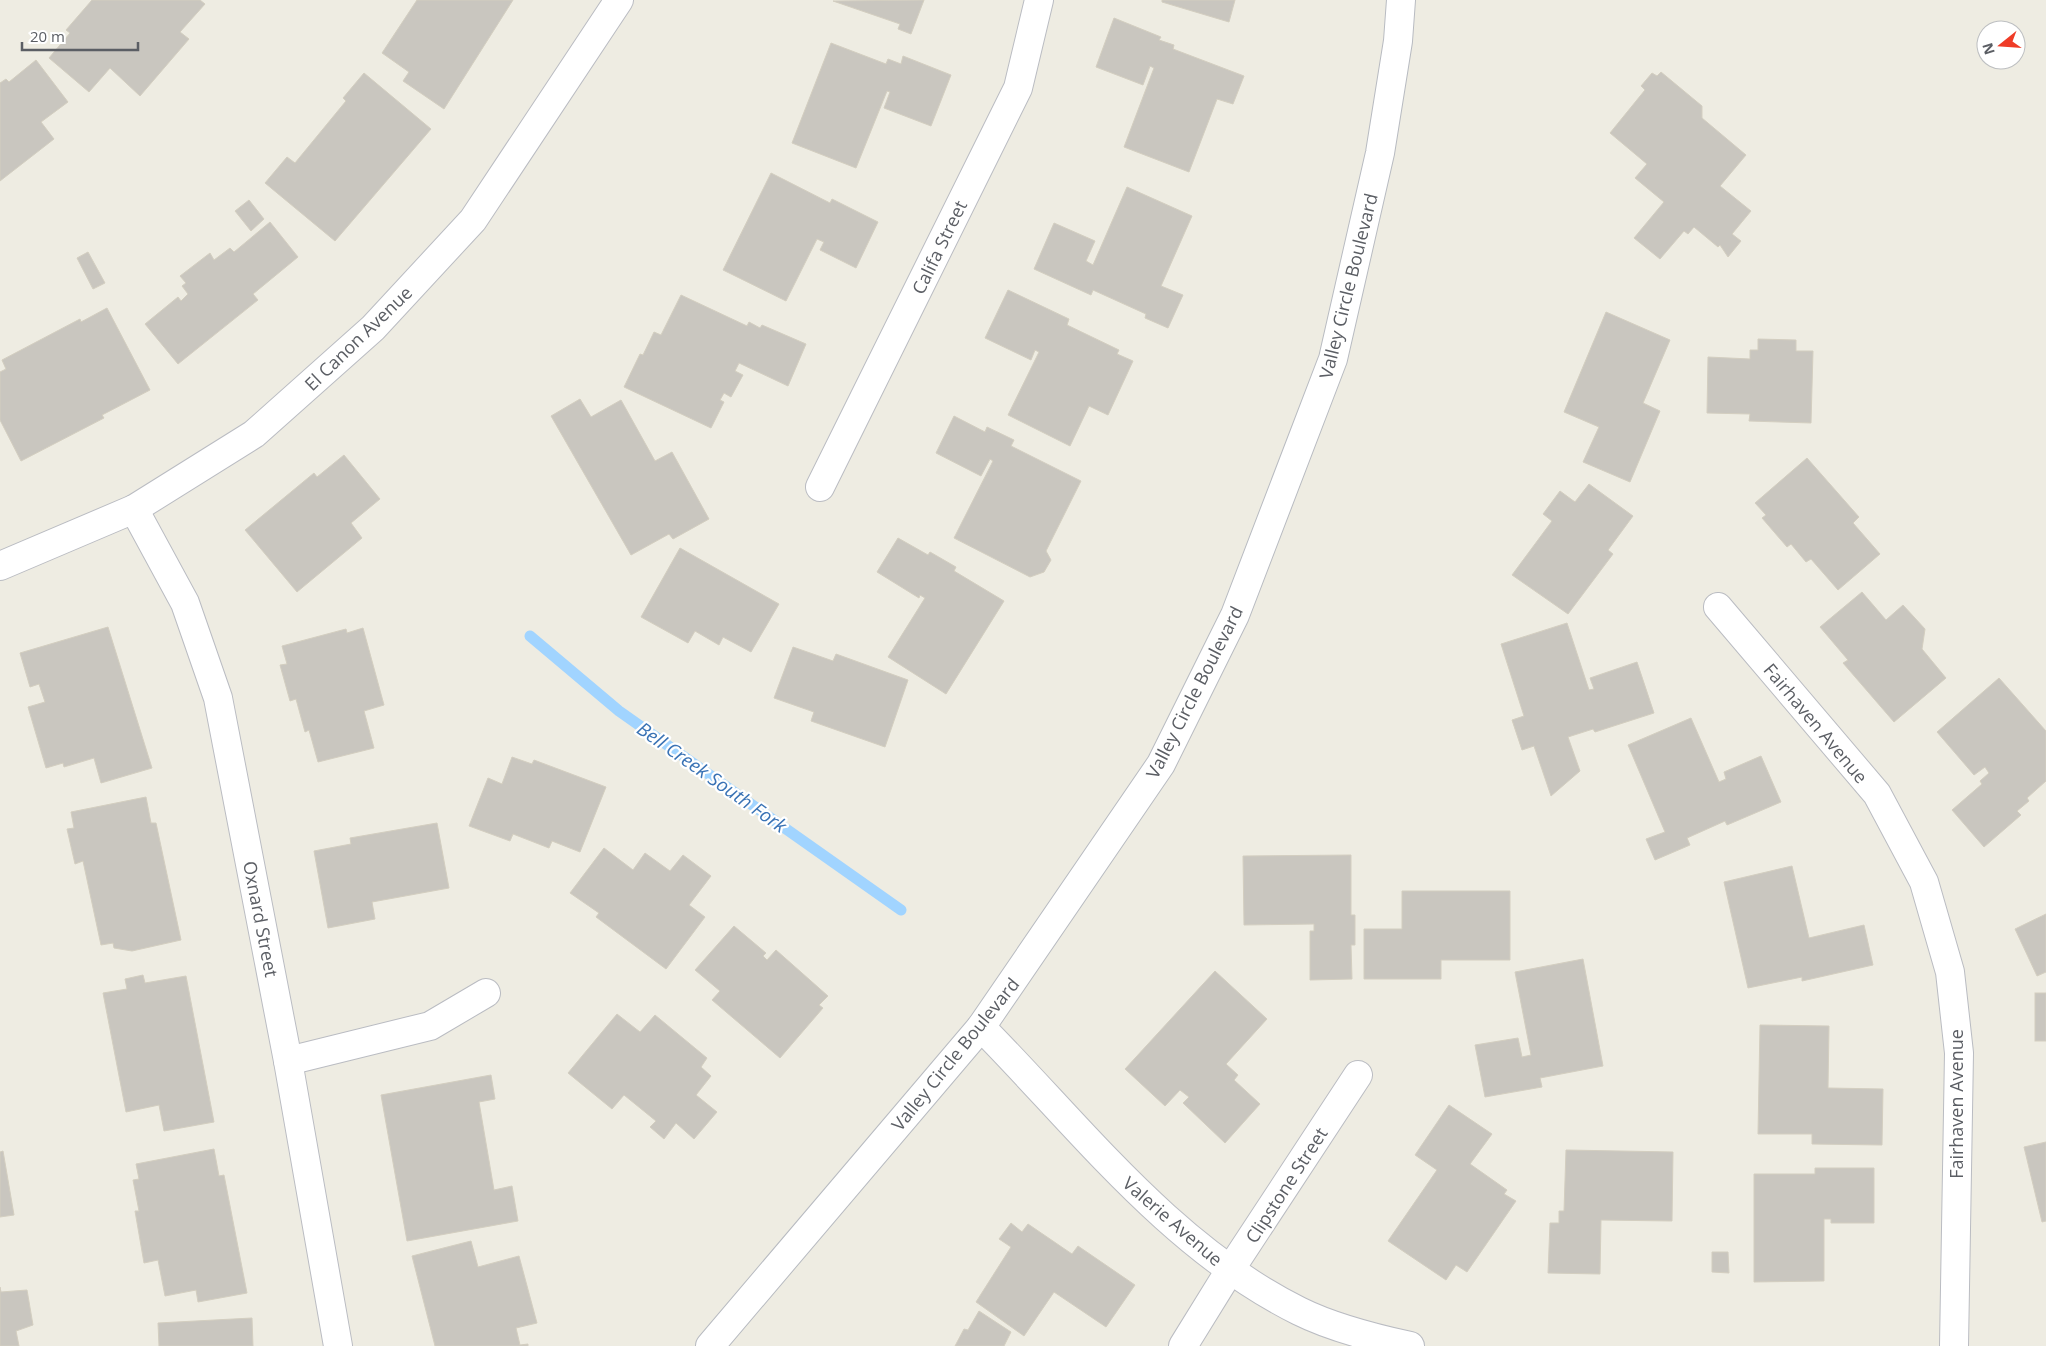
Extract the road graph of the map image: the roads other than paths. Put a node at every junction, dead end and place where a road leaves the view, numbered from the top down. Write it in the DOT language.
graph roads {
  1 [pos="619,0"];
  2 [pos="1039,0"];
  3 [pos="1401,0"];
  4 [pos="820,487"];
  5 [pos="134,509"];
  6 [pos="0,566"];
  7 [pos="1718,607"];
  8 [pos="486,993"];
  9 [pos="981,1027"];
  10 [pos="288,1061"];
  11 [pos="1358,1075"];
  12 [pos="1230,1270"];
  13 [pos="338,1346"];
  14 [pos="710,1346"];
  15 [pos="1183,1346"];
  16 [pos="1410,1346"];
  17 [pos="1954,1346"];
  1 -- 5 [label="street, El Canon Avenue"];
  2 -- 4 [label="street, Califa Street"];
  3 -- 9 [label="street, Valley Circle Boulevard"];
  5 -- 6 [label="street, El Canon Avenue"];
  5 -- 10 [label="street, Oxnard Street"];
  7 -- 17 [label="street, Fairhaven Avenue"];
  8 -- 10 [label="street"];
  9 -- 12 [label="street, Valerie Avenue"];
  9 -- 14 [label="street, Valley Circle Boulevard"];
  10 -- 13 [label="street, Oxnard Street"];
  11 -- 12 [label="street, Clipstone Street"];
  12 -- 15 [label="street, Clipstone Street"];
  12 -- 16 [label="street, Valerie Avenue"];
}
